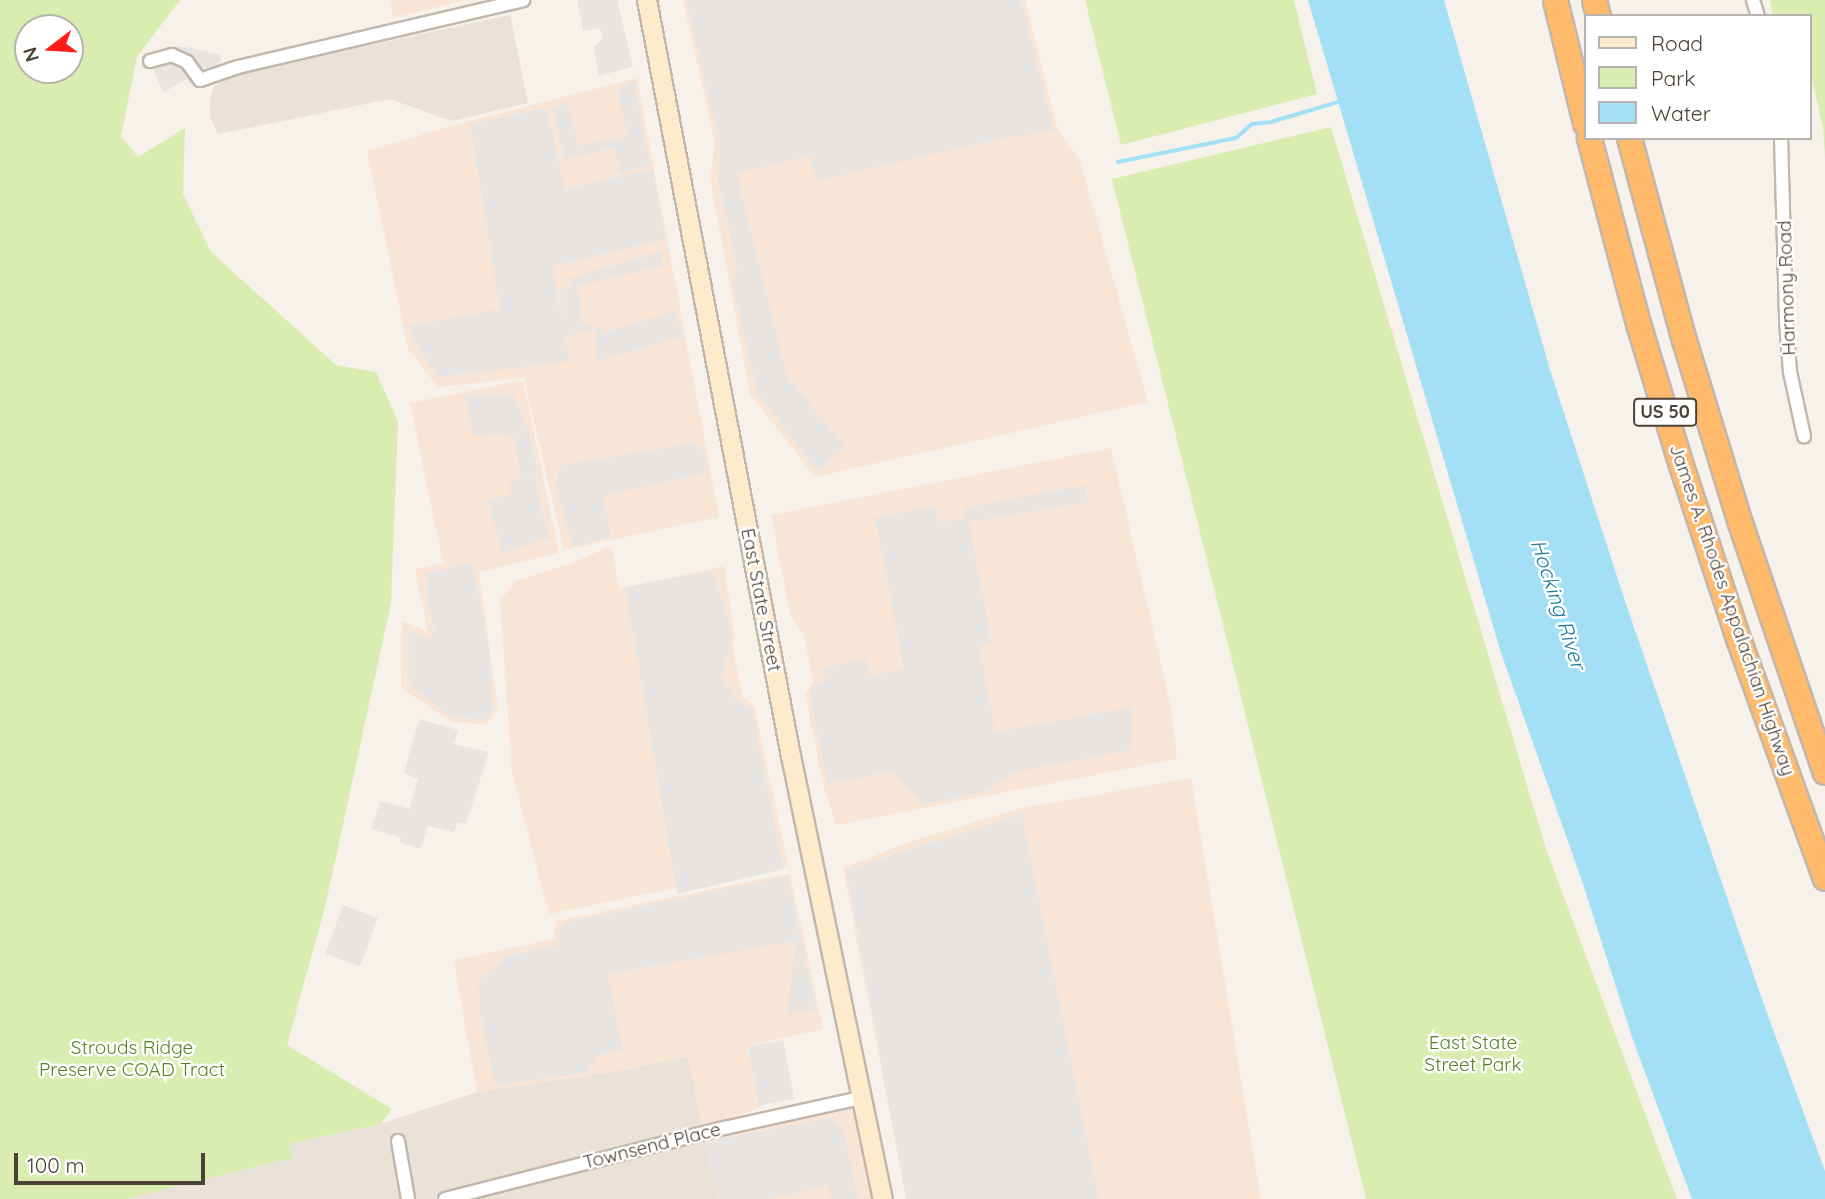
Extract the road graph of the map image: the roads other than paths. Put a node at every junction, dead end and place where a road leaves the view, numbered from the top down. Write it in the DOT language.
graph roads {
  1 [pos="523,0"];
  2 [pos="647,0"];
  3 [pos="1555,0"];
  4 [pos="149,61"];
  5 [pos="1584,118"];
  6 [pos="1590,140"];
  7 [pos="1630,140"];
  8 [pos="1781,140"];
  9 [pos="1804,436"];
  10 [pos="1825,772"];
  11 [pos="1825,878"];
  12 [pos="861,1098"];
  13 [pos="398,1141"];
  14 [pos="408,1199"];
  15 [pos="445,1199"];
  16 [pos="883,1199"];
  1 -- 4 [label="street"];
  2 -- 12 [label="main road, East State Street"];
  3 -- 5 [label="highway"];
  6 -- 11 [label="highway, James A. Rhodes Appalachian Highway / US 50"];
  7 -- 10 [label="highway, James A. Rhodes Appalachian Highway / US 50"];
  8 -- 9 [label="street, Harmony Road"];
  12 -- 15 [label="street, Townsend Place"];
  12 -- 16 [label="main road, East State Street"];
  13 -- 14 [label="street"];
}
